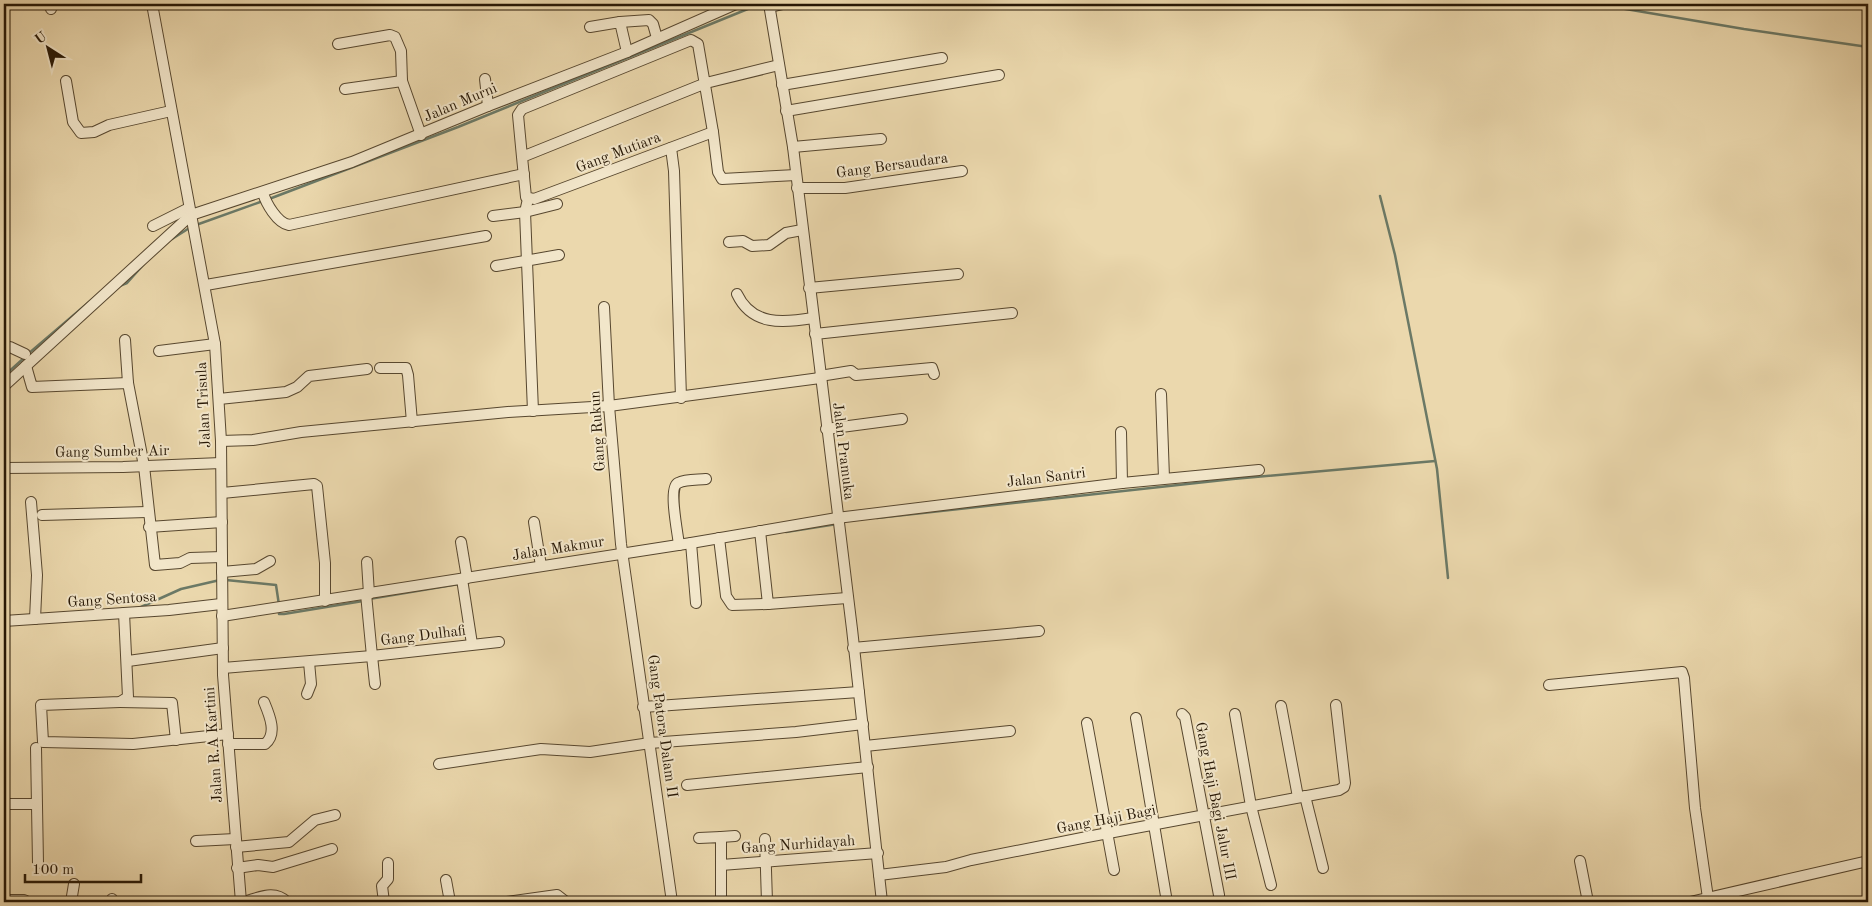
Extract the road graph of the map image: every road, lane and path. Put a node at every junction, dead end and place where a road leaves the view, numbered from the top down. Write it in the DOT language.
graph roads {
  1 [pos="152,4"];
  2 [pos="736,4"];
  3 [pos="783,4"];
  4 [pos="770,5"];
  5 [pos="620,22"];
  6 [pos="590,27"];
  7 [pos="657,38"];
  8 [pos="338,44"];
  9 [pos="626,52"];
  10 [pos="942,58"];
  11 [pos="780,65"];
  12 [pos="999,75"];
  13 [pos="485,79"];
  14 [pos="66,81"];
  15 [pos="402,81"];
  16 [pos="706,83"];
  17 [pos="782,85"];
  18 [pos="345,89"];
  19 [pos="519,101"];
  20 [pos="488,106"];
  21 [pos="171,111"];
  22 [pos="786,112"];
  23 [pos="713,132"];
  24 [pos="421,135"];
  25 [pos="881,139"];
  26 [pos="793,147"];
  27 [pos="671,148"];
  28 [pos="522,157"];
  29 [pos="962,171"];
  30 [pos="524,174"];
  31 [pos="796,175"];
  32 [pos="797,188"];
  33 [pos="265,198"];
  34 [pos="528,199"];
  35 [pos="557,204"];
  36 [pos="525,212"];
  37 [pos="493,216"];
  38 [pos="192,220"];
  39 [pos="153,226"];
  40 [pos="802,230"];
  41 [pos="486,236"];
  42 [pos="729,242"];
  43 [pos="559,255"];
  44 [pos="527,261"];
  45 [pos="496,266"];
  46 [pos="958,274"];
  47 [pos="206,285"];
  48 [pos="809,288"];
  49 [pos="737,294"];
  50 [pos="604,306"];
  51 [pos="1012,313"];
  52 [pos="813,318"];
  53 [pos="815,334"];
  54 [pos="125,340"];
  55 [pos="215,344"];
  56 [pos="4,347"];
  57 [pos="159,352"];
  58 [pos="25,354"];
  59 [pos="26,366"];
  60 [pos="380,368"];
  61 [pos="367,369"];
  62 [pos="934,374"];
  63 [pos="820,377"];
  64 [pos="128,384"];
  65 [pos="4,386"];
  66 [pos="1161,394"];
  67 [pos="682,398"];
  68 [pos="219,399"];
  69 [pos="609,406"];
  70 [pos="533,411"];
  71 [pos="902,419"];
  72 [pos="412,422"];
  73 [pos="826,430"];
  74 [pos="1121,432"];
  75 [pos="221,440"];
  76 [pos="221,463"];
  77 [pos="144,466"];
  78 [pos="4,468"];
  79 [pos="1259,470"];
  80 [pos="1164,478"];
  81 [pos="706,479"];
  82 [pos="1122,483"];
  83 [pos="222,493"];
  84 [pos="31,502"];
  85 [pos="147,512"];
  86 [pos="42,515"];
  87 [pos="837,518"];
  88 [pos="222,522"];
  89 [pos="534,522"];
  90 [pos="149,527"];
  91 [pos="760,534"];
  92 [pos="719,541"];
  93 [pos="461,542"];
  94 [pos="678,544"];
  95 [pos="691,546"];
  96 [pos="222,557"];
  97 [pos="623,557"];
  98 [pos="270,561"];
  99 [pos="367,562"];
  100 [pos="541,566"];
  101 [pos="222,578"];
  102 [pos="464,581"];
  103 [pos="367,598"];
  104 [pos="847,598"];
  105 [pos="325,601"];
  106 [pos="696,603"];
  107 [pos="221,604"];
  108 [pos="768,604"];
  109 [pos="124,613"];
  110 [pos="222,616"];
  111 [pos="35,617"];
  112 [pos="4,621"];
  113 [pos="1039,631"];
  114 [pos="499,642"];
  115 [pos="472,644"];
  116 [pos="223,648"];
  117 [pos="853,648"];
  118 [pos="372,656"];
  119 [pos="128,661"];
  120 [pos="309,662"];
  121 [pos="223,668"];
  122 [pos="376,684"];
  123 [pos="1550,685"];
  124 [pos="859,692"];
  125 [pos="306,694"];
  126 [pos="120,702"];
  127 [pos="264,702"];
  128 [pos="1336,704"];
  129 [pos="1281,706"];
  130 [pos="644,707"];
  131 [pos="1182,714"];
  132 [pos="1235,714"];
  133 [pos="1136,718"];
  134 [pos="1087,723"];
  135 [pos="863,724"];
  136 [pos="1010,730"];
  137 [pos="228,739"];
  138 [pos="176,740"];
  139 [pos="650,743"];
  140 [pos="865,746"];
  141 [pos="36,748"];
  142 [pos="439,764"];
  143 [pos="868,768"];
  144 [pos="687,784"];
  145 [pos="1301,796"];
  146 [pos="4,804"];
  147 [pos="36,804"];
  148 [pos="1251,806"];
  149 [pos="328,814"];
  150 [pos="1203,815"];
  151 [pos="1153,825"];
  152 [pos="1107,833"];
  153 [pos="736,836"];
  154 [pos="721,837"];
  155 [pos="699,838"];
  156 [pos="765,839"];
  157 [pos="196,841"];
  158 [pos="236,843"];
  159 [pos="332,849"];
  160 [pos="878,853"];
  161 [pos="1580,861"];
  162 [pos="1868,861"];
  163 [pos="765,862"];
  164 [pos="38,863"];
  165 [pos="388,863"];
  166 [pos="721,865"];
  167 [pos="238,868"];
  168 [pos="1323,868"];
  169 [pos="1114,870"];
  170 [pos="879,875"];
  171 [pos="446,880"];
  172 [pos="74,884"];
  173 [pos="1271,885"];
  174 [pos="1219,894"];
  175 [pos="721,897"];
  176 [pos="1708,898"];
  177 [pos="4,900"];
  178 [pos="28,902"];
  179 [pos="71,902"];
  180 [pos="242,902"];
  181 [pos="287,902"];
  182 [pos="384,902"];
  183 [pos="450,902"];
  184 [pos="507,902"];
  185 [pos="566,902"];
  186 [pos="672,902"];
  187 [pos="767,902"];
  188 [pos="882,902"];
  189 [pos="1168,902"];
  190 [pos="1588,902"];
  191 [pos="1690,902"];
  1 -- 21 [label="street, Jalan Trisula"];
  2 -- 7 [label="street, Jalan Murni"];
  3 -- 4 [label="street"];
  4 -- 11 [label="street, Jalan Pramuka"];
  5 -- 6 [label="street"];
  5 -- 7 [label="street"];
  5 -- 9 [label="street"];
  7 -- 9 [label="street, Jalan Murni"];
  8 -- 15 [label="street"];
  9 -- 19 [label="street, Jalan Murni"];
  10 -- 17 [label="street"];
  11 -- 16 [label="street, Gang Mutiara"];
  11 -- 17 [label="street, Jalan Pramuka"];
  12 -- 22 [label="street"];
  13 -- 20 [label="street"];
  14 -- 21 [label="street"];
  15 -- 18 [label="street"];
  15 -- 24 [label="street"];
  16 -- 19 [label="street"];
  16 -- 23 [label="street"];
  16 -- 28 [label="street, Gang Mutiara"];
  17 -- 22 [label="street, Jalan Pramuka"];
  19 -- 20 [label="street, Jalan Murni"];
  19 -- 28 [label="street"];
  20 -- 24 [label="street, Jalan Murni"];
  21 -- 38 [label="street, Jalan Trisula"];
  22 -- 26 [label="street, Jalan Pramuka"];
  23 -- 27 [label="street, Gang Mutiara"];
  23 -- 31 [label="street"];
  24 -- 33 [label="street, Jalan Murni"];
  25 -- 26 [label="street"];
  26 -- 31 [label="street, Jalan Pramuka"];
  27 -- 34 [label="street, Gang Mutiara"];
  27 -- 67 [label="street"];
  28 -- 30 [label="street"];
  29 -- 32 [label="street, Gang Bersaudara"];
  30 -- 33 [label="street"];
  30 -- 34 [label="street"];
  31 -- 32 [label="street, Jalan Pramuka"];
  32 -- 40 [label="street, Jalan Pramuka"];
  33 -- 38 [label="street, Jalan Murni"];
  34 -- 36 [label="street"];
  35 -- 36 [label="street"];
  36 -- 37 [label="street"];
  36 -- 44 [label="street"];
  38 -- 39 [label="street, Jalan Murni"];
  38 -- 47 [label="street, Jalan Trisula"];
  38 -- 59 [label="street"];
  40 -- 42 [label="street"];
  40 -- 48 [label="street, Jalan Pramuka"];
  41 -- 47 [label="street"];
  43 -- 44 [label="street"];
  44 -- 45 [label="street"];
  44 -- 70 [label="street"];
  46 -- 48 [label="street"];
  47 -- 55 [label="street, Jalan Trisula"];
  48 -- 52 [label="street, Jalan Pramuka"];
  49 -- 52 [label="street"];
  50 -- 69 [label="street, Gang Rukun"];
  51 -- 53 [label="street"];
  52 -- 53 [label="street, Jalan Pramuka"];
  53 -- 63 [label="street, Jalan Pramuka"];
  54 -- 64 [label="street"];
  55 -- 57 [label="street"];
  55 -- 68 [label="street, Jalan Trisula"];
  56 -- 58 [label="street"];
  59 -- 64 [label="street"];
  59 -- 65 [label="street"];
  60 -- 72 [label="street"];
  61 -- 68 [label="street"];
  62 -- 63 [label="street"];
  63 -- 67 [label="street"];
  63 -- 73 [label="street, Jalan Pramuka"];
  64 -- 77 [label="street"];
  66 -- 80 [label="street"];
  67 -- 69 [label="street"];
  68 -- 75 [label="street, Jalan Trisula"];
  69 -- 70 [label="street"];
  69 -- 97 [label="street, Gang Rukun"];
  70 -- 72 [label="street"];
  71 -- 73 [label="street"];
  72 -- 75 [label="street"];
  73 -- 87 [label="street, Jalan Pramuka"];
  74 -- 82 [label="street"];
  75 -- 76 [label="street, Jalan Trisula"];
  76 -- 77 [label="street, Gang Sumber Air"];
  76 -- 83 [label="street, Jalan Trisula"];
  77 -- 78 [label="street, Gang Sumber Air"];
  77 -- 85 [label="street"];
  79 -- 80 [label="street, Jalan Santri"];
  80 -- 82 [label="street, Jalan Santri"];
  81 -- 94 [label="street"];
  82 -- 87 [label="street, Jalan Santri"];
  83 -- 88 [label="street, Jalan Trisula"];
  83 -- 105 [label="street"];
  84 -- 111 [label="street"];
  85 -- 86 [label="street"];
  85 -- 90 [label="street"];
  87 -- 91 [label="street, Jalan Makmur"];
  87 -- 104 [label="street, Jalan Pramuka"];
  88 -- 90 [label="street"];
  88 -- 96 [label="street, Jalan Trisula"];
  89 -- 100 [label="street"];
  90 -- 96 [label="street"];
  91 -- 92 [label="street, Jalan Makmur"];
  91 -- 108 [label="street"];
  92 -- 95 [label="street, Jalan Makmur"];
  92 -- 108 [label="street"];
  93 -- 102 [label="street"];
  94 -- 95 [label="street, Jalan Makmur"];
  94 -- 97 [label="street, Jalan Makmur"];
  95 -- 106 [label="street"];
  96 -- 101 [label="street, Jalan Trisula"];
  97 -- 100 [label="street, Jalan Makmur"];
  97 -- 130 [label="street, Gang Patora Dalam II"];
  98 -- 101 [label="street"];
  99 -- 103 [label="street, Gang Dulhafi"];
  100 -- 102 [label="street, Jalan Makmur"];
  101 -- 107 [label="street, Jalan R.A Kartini"];
  102 -- 103 [label="street, Jalan Makmur"];
  102 -- 115 [label="street"];
  103 -- 105 [label="street, Jalan Makmur"];
  103 -- 118 [label="street, Gang Dulhafi"];
  104 -- 108 [label="street"];
  104 -- 117 [label="street, Jalan Pramuka"];
  105 -- 110 [label="street, Jalan Makmur"];
  107 -- 109 [label="street, Gang Sentosa"];
  107 -- 110 [label="street, Jalan R.A Kartini"];
  109 -- 111 [label="street, Gang Sentosa"];
  109 -- 119 [label="street"];
  110 -- 116 [label="street, Jalan R.A Kartini"];
  111 -- 112 [label="street, Gang Sentosa"];
  113 -- 117 [label="street"];
  114 -- 115 [label="street, Gang Dulhafi"];
  115 -- 118 [label="street, Gang Dulhafi"];
  116 -- 119 [label="street"];
  116 -- 121 [label="street, Jalan R.A Kartini"];
  117 -- 124 [label="street, Jalan Pramuka"];
  118 -- 120 [label="street"];
  118 -- 122 [label="street"];
  119 -- 126 [label="street"];
  120 -- 121 [label="street"];
  120 -- 125 [label="street"];
  121 -- 137 [label="street, Jalan R.A Kartini"];
  123 -- 176 [label="street"];
  124 -- 130 [label="street"];
  124 -- 135 [label="street, Jalan Pramuka"];
  126 -- 138 [label="street"];
  126 -- 138 [label="street"];
  127 -- 137 [label="street"];
  128 -- 145 [label="street, Gang Haji Bagi"];
  129 -- 145 [label="street"];
  130 -- 139 [label="street, Gang Patora Dalam II"];
  131 -- 150 [label="street, Gang Haji Bagi Jalur III"];
  132 -- 148 [label="street"];
  133 -- 151 [label="street"];
  134 -- 152 [label="street"];
  135 -- 139 [label="street"];
  135 -- 140 [label="street, Jalan Pramuka"];
  136 -- 140 [label="street"];
  137 -- 138 [label="street"];
  137 -- 158 [label="street, Jalan R.A Kartini"];
  139 -- 142 [label="street"];
  139 -- 186 [label="street, Gang Patora Dalam II"];
  140 -- 143 [label="street, Jalan Pramuka"];
  141 -- 147 [label="street"];
  143 -- 144 [label="street"];
  143 -- 160 [label="street, Jalan Pramuka"];
  145 -- 148 [label="street, Gang Haji Bagi"];
  145 -- 168 [label="street"];
  146 -- 147 [label="street"];
  147 -- 164 [label="street"];
  148 -- 150 [label="street, Gang Haji Bagi"];
  148 -- 173 [label="street"];
  149 -- 158 [label="street"];
  150 -- 151 [label="street, Gang Haji Bagi"];
  150 -- 174 [label="street, Gang Haji Bagi Jalur III"];
  151 -- 152 [label="street, Gang Haji Bagi"];
  151 -- 189 [label="street"];
  152 -- 169 [label="street"];
  152 -- 170 [label="street, Gang Haji Bagi"];
  153 -- 154 [label="street"];
  154 -- 155 [label="street"];
  154 -- 166 [label="street"];
  156 -- 163 [label="street"];
  157 -- 158 [label="street"];
  158 -- 167 [label="street, Jalan R.A Kartini"];
  159 -- 167 [label="street"];
  160 -- 163 [label="street, Gang Nurhidayah"];
  160 -- 170 [label="street, Jalan Pramuka"];
  161 -- 190 [label="street"];
  162 -- 176 [label="street"];
  163 -- 166 [label="street, Gang Nurhidayah"];
  163 -- 187 [label="street"];
  165 -- 182 [label="street"];
  166 -- 175 [label="street"];
  167 -- 180 [label="street, Jalan R.A Kartini"];
  170 -- 188 [label="street, Jalan Pramuka"];
  171 -- 183 [label="street"];
  172 -- 179 [label="street"];
  176 -- 191 [label="street"];
  177 -- 178 [label="street"];
  180 -- 181 [label="street"];
  184 -- 185 [label="street"];
}
